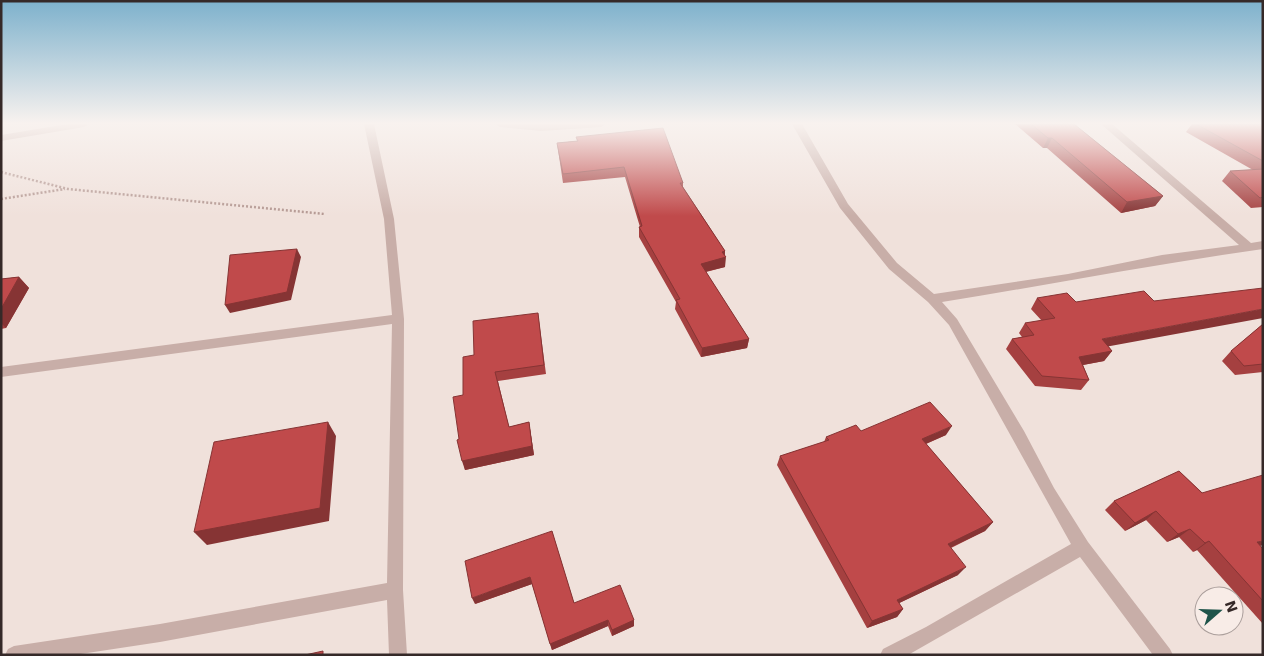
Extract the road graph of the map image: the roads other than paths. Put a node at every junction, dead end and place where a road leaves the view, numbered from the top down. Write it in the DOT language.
graph roads {
  1 [pos="375,155"];
  2 [pos="814,155"];
  3 [pos="1142,155"];
  4 [pos="1263,245"];
  5 [pos="1248,246"];
  6 [pos="932,298"];
  7 [pos="398,319"];
  8 [pos="1,372"];
  9 [pos="1082,547"];
  10 [pos="395,590"];
  11 [pos="14,655"];
  12 [pos="398,655"];
  13 [pos="890,655"];
  14 [pos="1164,655"];
  1 -- 7 [label="street"];
  2 -- 6 [label="street"];
  3 -- 5 [label="street"];
  4 -- 5 [label="street"];
  5 -- 6 [label="street"];
  6 -- 9 [label="street"];
  7 -- 8 [label="street"];
  7 -- 10 [label="street"];
  9 -- 13 [label="street"];
  9 -- 14 [label="street"];
  10 -- 11 [label="street"];
  10 -- 12 [label="street"];
}
